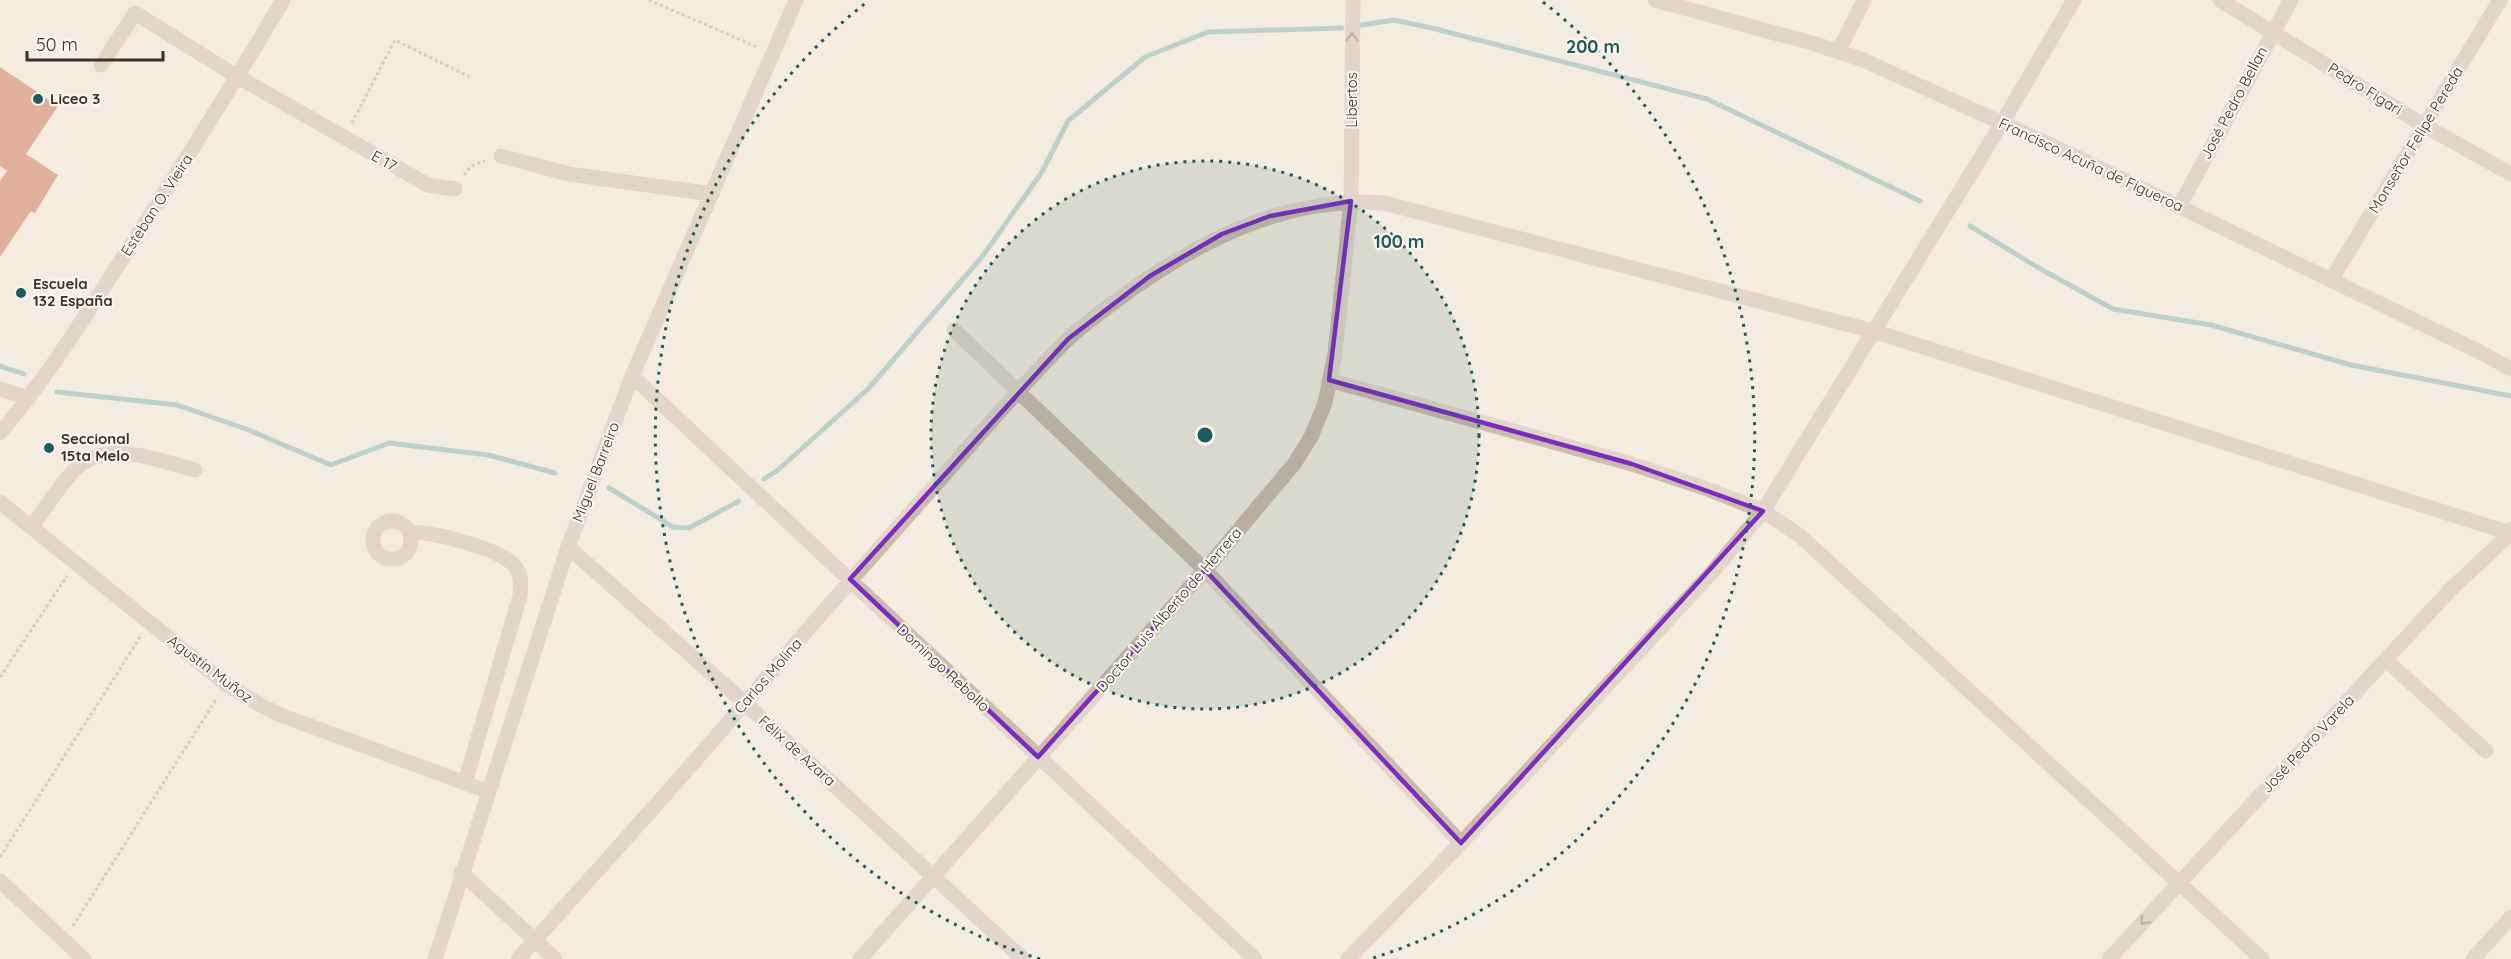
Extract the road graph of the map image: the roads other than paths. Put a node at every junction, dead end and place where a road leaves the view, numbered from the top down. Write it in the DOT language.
graph roads {
  1 [pos="283,0"];
  2 [pos="796,0"];
  3 [pos="1353,0"];
  4 [pos="1655,0"];
  5 [pos="1864,0"];
  6 [pos="2074,0"];
  7 [pos="2220,0"];
  8 [pos="2291,0"];
  9 [pos="2500,0"];
  10 [pos="2272,32"];
  11 [pos="1838,52"];
  12 [pos="101,66"];
  13 [pos="238,77"];
  14 [pos="2002,123"];
  15 [pos="2425,126"];
  16 [pos="501,156"];
  17 [pos="2511,174"];
  18 [pos="455,189"];
  19 [pos="712,194"];
  20 [pos="1351,201"];
  21 [pos="2179,207"];
  22 [pos="2331,280"];
  23 [pos="954,330"];
  24 [pos="1874,331"];
  25 [pos="2511,369"];
  26 [pos="632,375"];
  27 [pos="1329,380"];
  28 [pos="0,389"];
  29 [pos="1018,392"];
  30 [pos="29,398"];
  31 [pos="0,433"];
  32 [pos="195,470"];
  33 [pos="0,502"];
  34 [pos="1763,511"];
  35 [pos="32,527"];
  36 [pos="409,532"];
  37 [pos="2511,532"];
  38 [pos="568,547"];
  39 [pos="1205,570"];
  40 [pos="850,579"];
  41 [pos="2386,660"];
  42 [pos="745,704"];
  43 [pos="2486,751"];
  44 [pos="1038,757"];
  45 [pos="465,782"];
  46 [pos="487,791"];
  47 [pos="1461,843"];
  48 [pos="461,872"];
  49 [pos="933,875"];
  50 [pos="0,881"];
  51 [pos="2179,882"];
  52 [pos="2511,917"];
  53 [pos="535,940"];
  54 [pos="1353,954"];
  55 [pos="84,959"];
  56 [pos="435,959"];
  57 [pos="518,959"];
  58 [pos="555,959"];
  59 [pos="860,959"];
  60 [pos="1023,959"];
  61 [pos="1255,959"];
  62 [pos="2109,959"];
  63 [pos="2262,959"];
  64 [pos="2474,959"];
  1 -- 13 [label="street, Esteban O. Vieira"];
  2 -- 19 [label="street, Miguel Barreiro"];
  20 -- 3 [label="street, Libertos, one-way"];
  4 -- 11 [label="street, Francisco Acuña de Figueroa"];
  5 -- 11 [label="street"];
  6 -- 14 [label="street"];
  7 -- 10 [label="street, Pedro Figari"];
  8 -- 10 [label="street, José Pedro Bellan"];
  9 -- 15 [label="street, Monseñor Felipe Pereda"];
  10 -- 15 [label="street, Pedro Figari"];
  10 -- 21 [label="street, José Pedro Bellan"];
  11 -- 14 [label="street, Francisco Acuña de Figueroa"];
  12 -- 13 [label="street, E 17"];
  13 -- 18 [label="street, E 17"];
  13 -- 30 [label="street, Esteban O. Vieira"];
  14 -- 21 [label="street, Francisco Acuña de Figueroa"];
  14 -- 24 [label="street"];
  15 -- 17 [label="street, Pedro Figari"];
  15 -- 22 [label="street, Monseñor Felipe Pereda"];
  16 -- 19 [label="street"];
  19 -- 26 [label="street, Miguel Barreiro"];
  20 -- 24 [label="street, Carlos Molina"];
  20 -- 27 [label="street, Doctor Luis Alberto de Herrera"];
  20 -- 29 [label="street, Carlos Molina"];
  21 -- 22 [label="street, Francisco Acuña de Figueroa"];
  22 -- 25 [label="street, Francisco Acuña de Figueroa"];
  23 -- 29 [label="street"];
  24 -- 34 [label="street"];
  24 -- 37 [label="street, Carlos Molina"];
  26 -- 38 [label="street, Miguel Barreiro"];
  26 -- 40 [label="street, Domingo Rebollo"];
  27 -- 34 [label="street"];
  27 -- 39 [label="street, Doctor Luis Alberto de Herrera"];
  28 -- 30 [label="street"];
  29 -- 39 [label="street"];
  29 -- 40 [label="street, Carlos Molina"];
  30 -- 31 [label="street, Esteban O. Vieira"];
  32 -- 35 [label="street"];
  33 -- 35 [label="street, Agustín Muñoz"];
  34 -- 47 [label="street"];
  34 -- 51 [label="street"];
  35 -- 45 [label="street, Agustín Muñoz"];
  36 -- 45 [label="street"];
  37 -- 41 [label="street, José Pedro Varela"];
  38 -- 42 [label="street, Félix de Azara"];
  38 -- 46 [label="street, Miguel Barreiro"];
  39 -- 44 [label="street, Doctor Luis Alberto de Herrera"];
  39 -- 47 [label="street"];
  40 -- 42 [label="street, Carlos Molina"];
  40 -- 44 [label="street, Domingo Rebollo"];
  41 -- 43 [label="street"];
  41 -- 51 [label="street, José Pedro Varela"];
  42 -- 49 [label="street, Félix de Azara"];
  42 -- 53 [label="street, Carlos Molina"];
  44 -- 49 [label="street, Doctor Luis Alberto de Herrera"];
  44 -- 61 [label="street, Domingo Rebollo"];
  45 -- 46 [label="street, Agustín Muñoz"];
  46 -- 48 [label="street, Miguel Barreiro"];
  47 -- 54 [label="street"];
  48 -- 53 [label="street"];
  48 -- 56 [label="street, Miguel Barreiro"];
  49 -- 59 [label="street, Doctor Luis Alberto de Herrera"];
  49 -- 60 [label="street, Félix de Azara"];
  50 -- 55 [label="street"];
  51 -- 62 [label="street, José Pedro Varela, one-way"];
  51 -- 63 [label="street"];
  52 -- 64 [label="street"];
  53 -- 57 [label="street, Carlos Molina"];
  53 -- 58 [label="street"];
}
